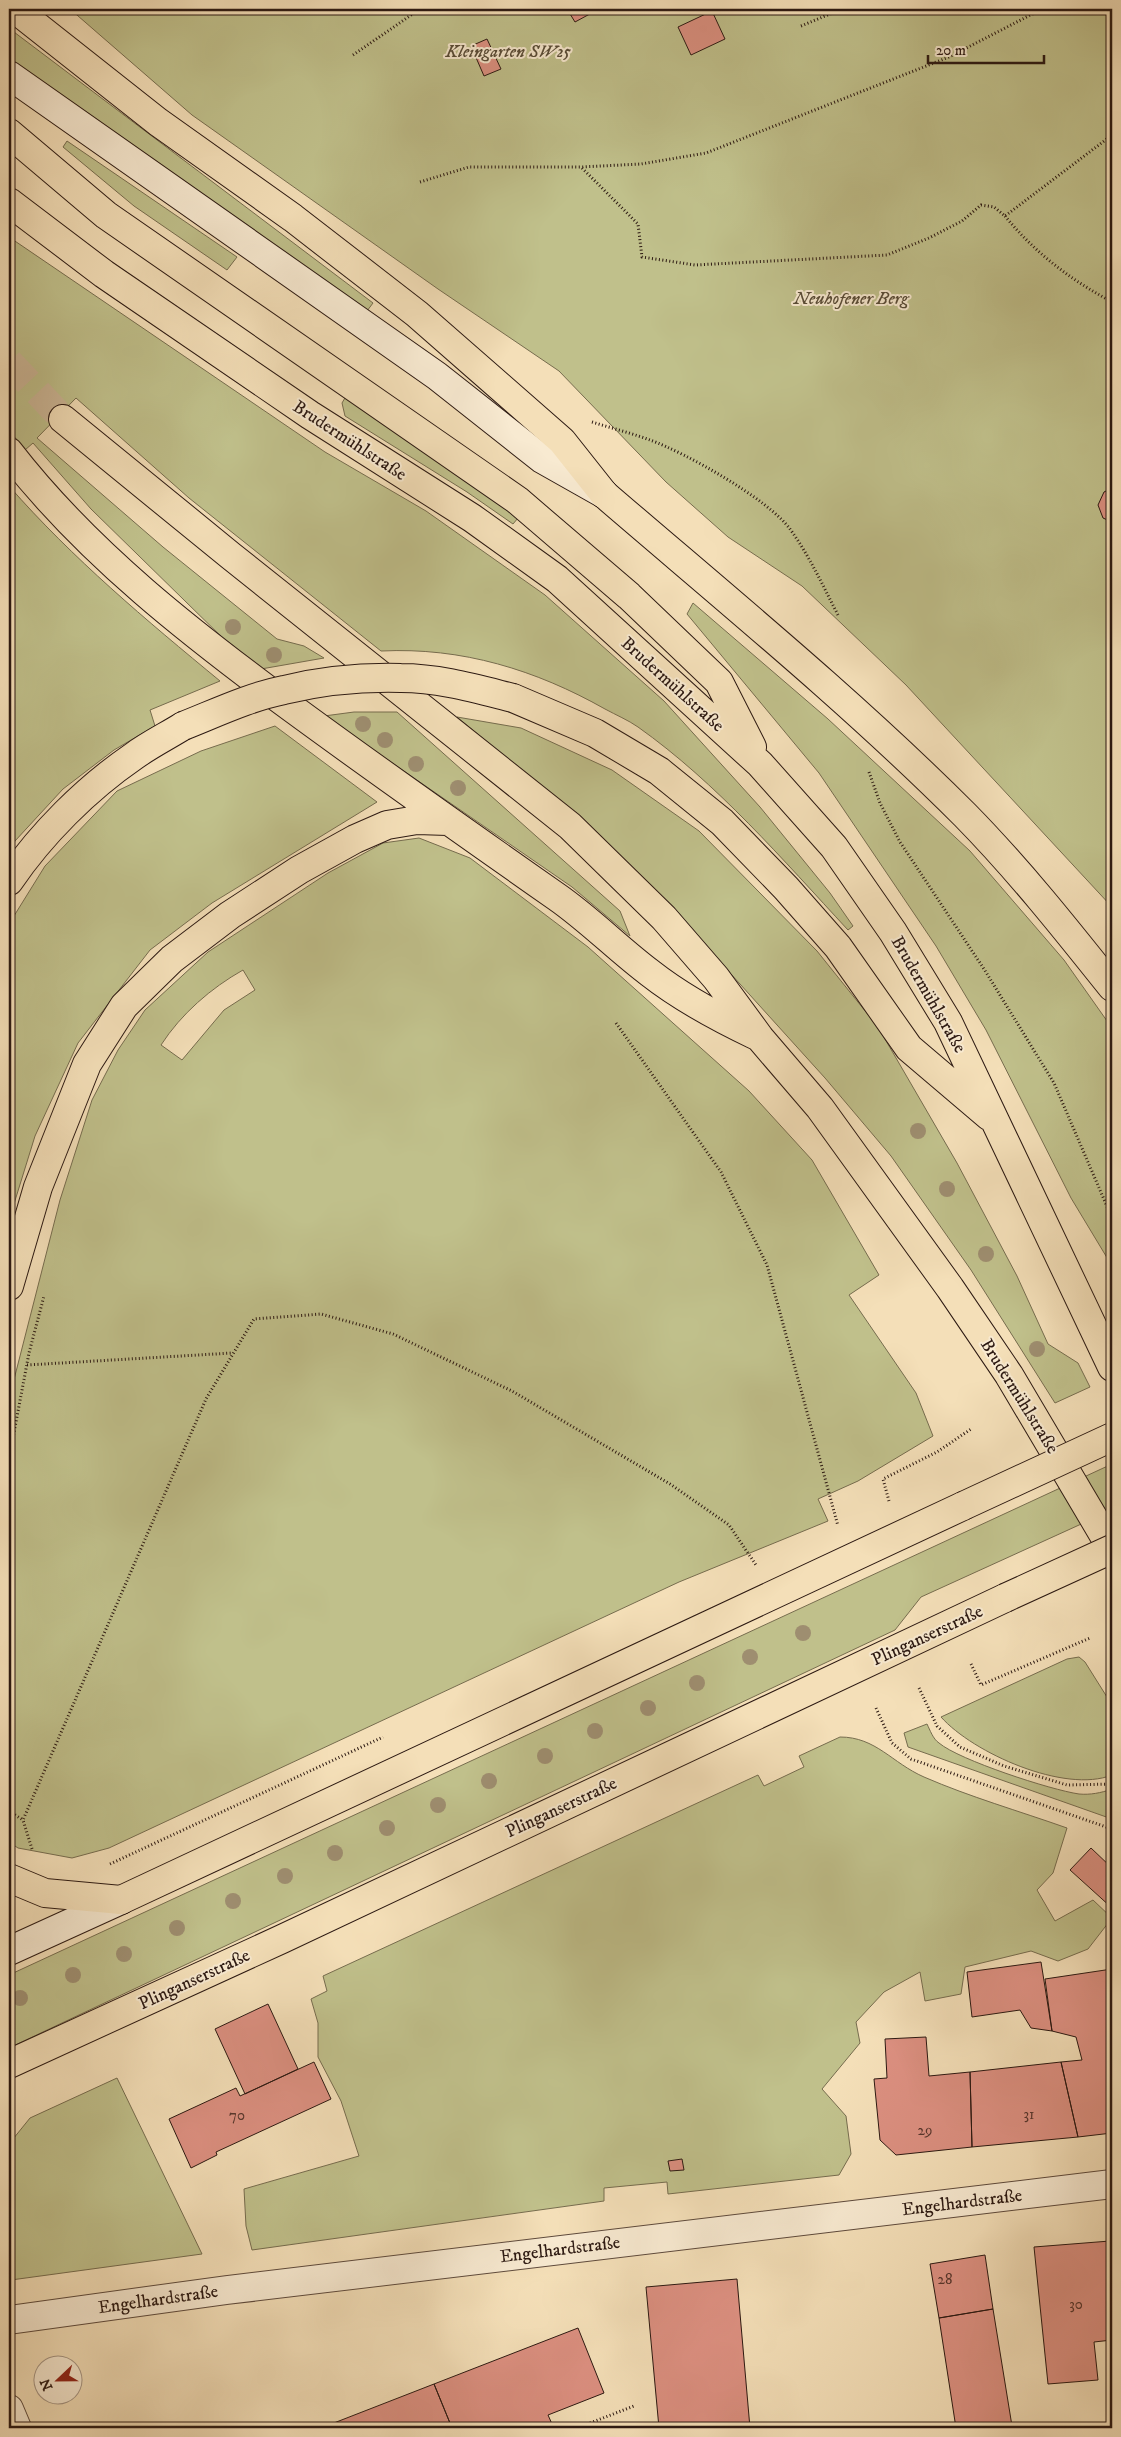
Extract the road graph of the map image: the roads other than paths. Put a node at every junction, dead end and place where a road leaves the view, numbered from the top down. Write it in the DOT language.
graph roads {
  1 [pos="15,9"];
  2 [pos="9,75"];
  3 [pos="9,134"];
  4 [pos="9,202"];
  5 [pos="64,419"];
  6 [pos="9,452"];
  7 [pos="604,494"];
  8 [pos="760,764"];
  9 [pos="448,821"];
  10 [pos="9,882"];
  11 [pos="1112,987"];
  12 [pos="760,1038"];
  13 [pos="996,1121"];
  14 [pos="9,1286"];
  15 [pos="1112,1367"];
  16 [pos="1112,1436"];
  17 [pos="1112,1549"];
  18 [pos="9,1878"];
  19 [pos="121,1900"];
  20 [pos="9,1951"];
  21 [pos="9,2064"];
  22 [pos="1112,2184"];
  23 [pos="9,2320"];
  24 [pos="9,2409"];
  25 [pos="16,2428"];
  1 -- 7 [label="main road"];
  2 -- 7 [label="street"];
  3 -- 8 [label="main road"];
  4 -- 8 [label="main road, Brudermühlstraße"];
  5 -- 12 [label="main road, Brudermühlstraße"];
  6 -- 9 [label="main road"];
  7 -- 11 [label="main road"];
  8 -- 13 [label="main road, Brudermühlstraße"];
  9 -- 12 [label="main road"];
  9 -- 14 [label="main road"];
  10 -- 13 [label="main road, bridge"];
  12 -- 17 [label="main road, Brudermühlstraße"];
  13 -- 15 [label="main road, Brudermühlstraße"];
  16 -- 19 [label="main road, bridge"];
  17 -- 21 [label="main road, Plinganserstraße, bridge"];
  18 -- 19 [label="main road"];
  19 -- 20 [label="street"];
  22 -- 23 [label="street, Engelhardstraße"];
  24 -- 25 [label="street"];
}
